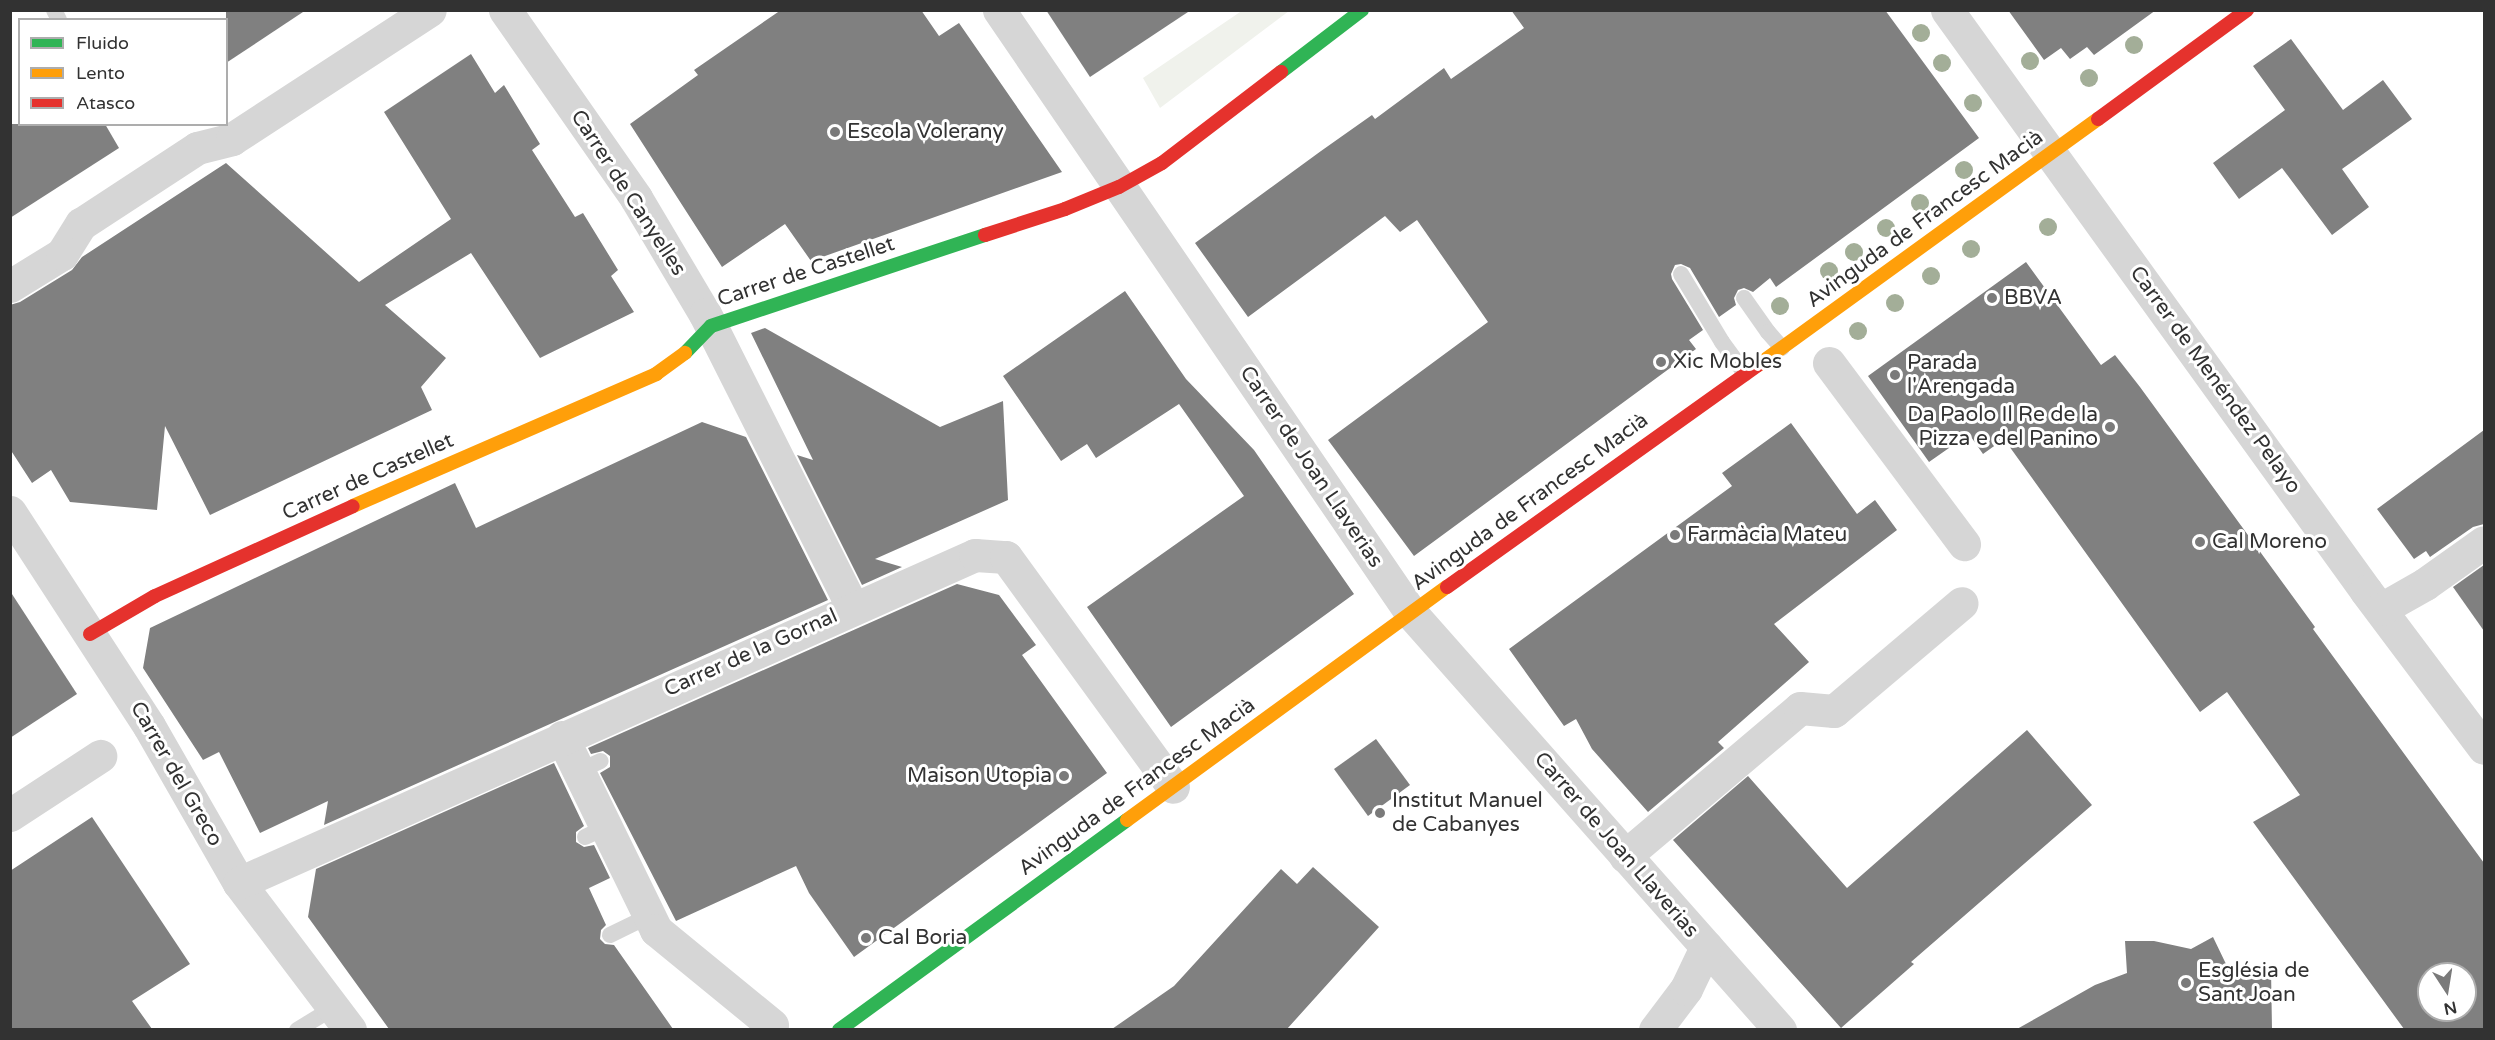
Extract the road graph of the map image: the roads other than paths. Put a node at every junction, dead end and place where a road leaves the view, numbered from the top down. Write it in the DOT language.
graph roads {
  1 [pos="430,10"];
  2 [pos="505,10"];
  3 [pos="999,10"];
  4 [pos="1362,10"];
  5 [pos="1947,10"];
  6 [pos="2247,10"];
  7 [pos="2050,155"];
  8 [pos="1119,187"];
  9 [pos="1681,274"];
  10 [pos="10,286"];
  11 [pos="1744,298"];
  12 [pos="711,326"];
  13 [pos="1782,348"];
  14 [pos="1829,363"];
  15 [pos="1745,374"];
  16 [pos="10,512"];
  17 [pos="2484,542"];
  18 [pos="1964,544"];
  19 [pos="1962,603"];
  20 [pos="853,608"];
  21 [pos="2381,609"];
  22 [pos="1411,613"];
  23 [pos="90,634"];
  24 [pos="562,738"];
  25 [pos="2484,748"];
  26 [pos="100,756"];
  27 [pos="1173,787"];
  28 [pos="10,815"];
  29 [pos="1625,856"];
  30 [pos="239,883"];
  31 [pos="653,923"];
  32 [pos="610,935"];
  33 [pos="1706,947"];
  34 [pos="342,1018"];
  35 [pos="772,1025"];
  36 [pos="297,1029"];
  37 [pos="839,1029"];
  38 [pos="1655,1029"];
  39 [pos="1780,1029"];
  1 -- 10 [label="street"];
  2 -- 12 [label="street, Carrer de Canyelles"];
  3 -- 8 [label="street, Carrer de Joan Llaverias"];
  4 -- 8 [label="street, Carrer de Castellet"];
  5 -- 7 [label="street, Carrer de Menéndez Pelayo"];
  6 -- 7 [label="street, Avinguda de Francesc Macià"];
  7 -- 13 [label="street, Avinguda de Francesc Macià"];
  7 -- 21 [label="street, Carrer de Menéndez Pelayo"];
  8 -- 12 [label="street, Carrer de Castellet"];
  8 -- 22 [label="street, Carrer de Joan Llaverias"];
  9 -- 15 [label="lane"];
  11 -- 13 [label="lane"];
  12 -- 20 [label="street, Carrer de Canyelles"];
  12 -- 23 [label="street, Carrer de Castellet"];
  13 -- 15 [label="street, Avinguda de Francesc Macià"];
  14 -- 18 [label="street"];
  15 -- 22 [label="street, Avinguda de Francesc Macià"];
  16 -- 23 [label="street, Carrer del Greco"];
  17 -- 21 [label="street"];
  19 -- 29 [label="street"];
  20 -- 24 [label="street, Carrer de la Gornal"];
  20 -- 27 [label="street, Carrer de la Gornal"];
  21 -- 25 [label="street, Carrer de Menéndez Pelayo"];
  22 -- 27 [label="street, Avinguda de Francesc Macià"];
  22 -- 29 [label="street, Carrer de Joan Llaverias"];
  23 -- 30 [label="street, Carrer del Greco"];
  24 -- 30 [label="street, Carrer de la Gornal"];
  24 -- 31 [label="street"];
  26 -- 28 [label="street"];
  27 -- 37 [label="street, Avinguda de Francesc Macià"];
  29 -- 33 [label="street, Carrer de Joan Llaverias"];
  30 -- 34 [label="street, Carrer del Greco"];
  31 -- 32 [label="lane"];
  31 -- 35 [label="street"];
  33 -- 38 [label="street"];
  33 -- 39 [label="street, Carrer de Joan Llaverias"];
  34 -- 36 [label="lane"];
}
